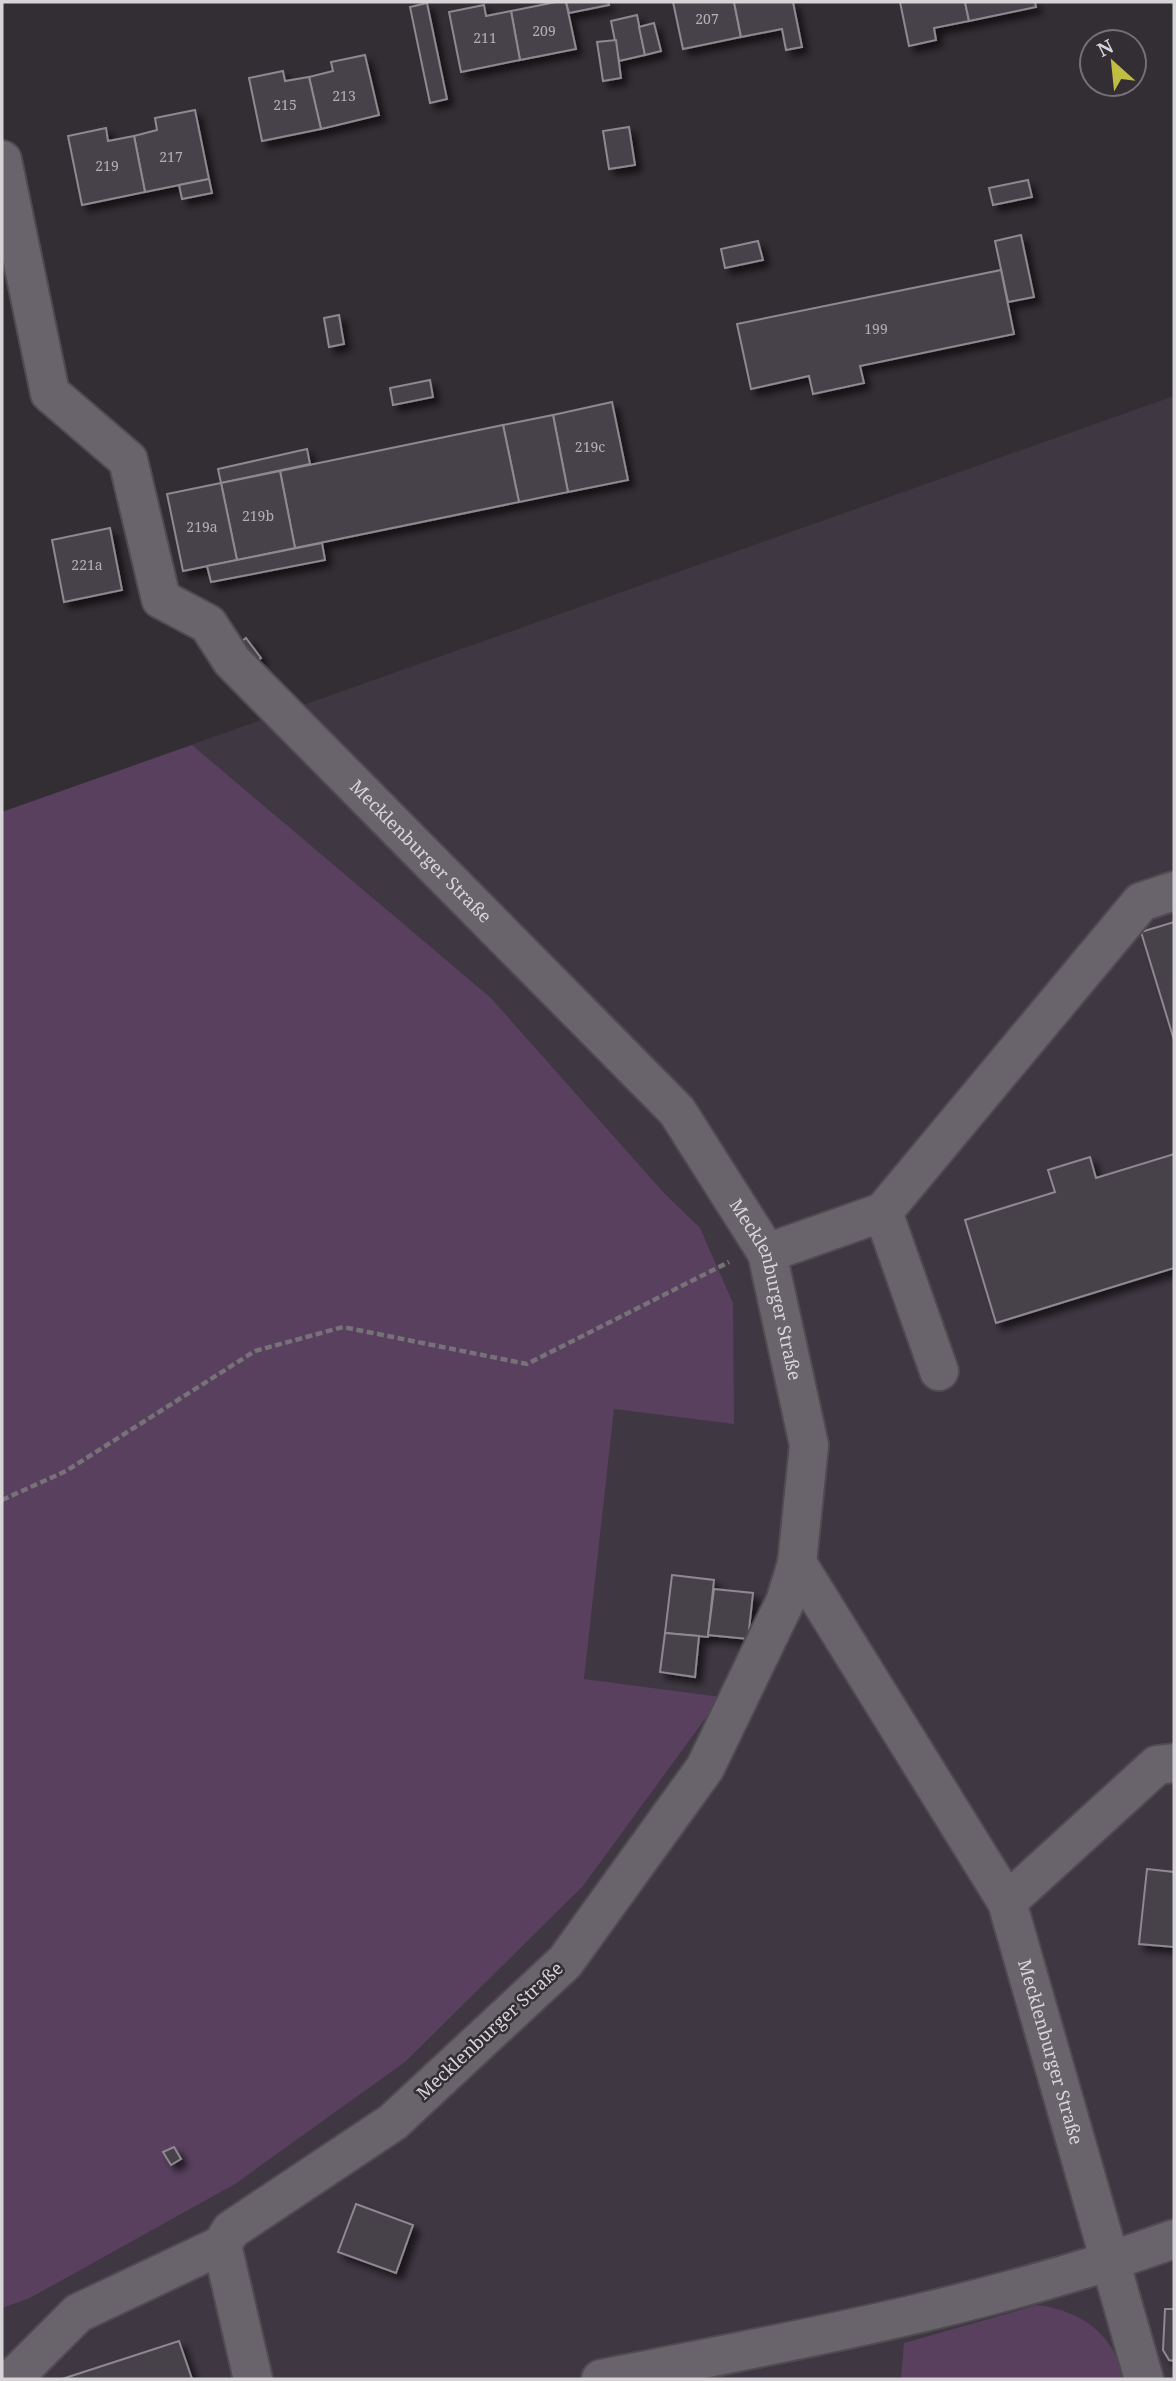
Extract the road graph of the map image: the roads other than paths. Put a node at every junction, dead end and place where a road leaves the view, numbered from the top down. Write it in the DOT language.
graph roads {
  1 [pos="2,160"];
  2 [pos="1174,891"];
  3 [pos="883,1212"];
  4 [pos="767,1253"];
  5 [pos="939,1371"];
  6 [pos="797,1563"];
  7 [pos="1174,1763"];
  8 [pos="1007,1902"];
  9 [pos="1174,2239"];
  10 [pos="222,2245"];
  11 [pos="1111,2262"];
  12 [pos="12,2379"];
  13 [pos="253,2379"];
  14 [pos="601,2379"];
  15 [pos="1144,2379"];
  1 -- 4 [label="street, Mecklenburger Straße"];
  2 -- 3 [label="street"];
  3 -- 4 [label="street"];
  3 -- 5 [label="street"];
  4 -- 6 [label="street, Mecklenburger Straße"];
  6 -- 8 [label="street, Mecklenburger Straße"];
  6 -- 10 [label="street, Mecklenburger Straße"];
  7 -- 8 [label="street"];
  8 -- 11 [label="street, Mecklenburger Straße"];
  9 -- 11 [label="street"];
  10 -- 12 [label="street"];
  10 -- 13 [label="street"];
  11 -- 14 [label="street"];
  11 -- 15 [label="street, Mecklenburger Straße"];
}
